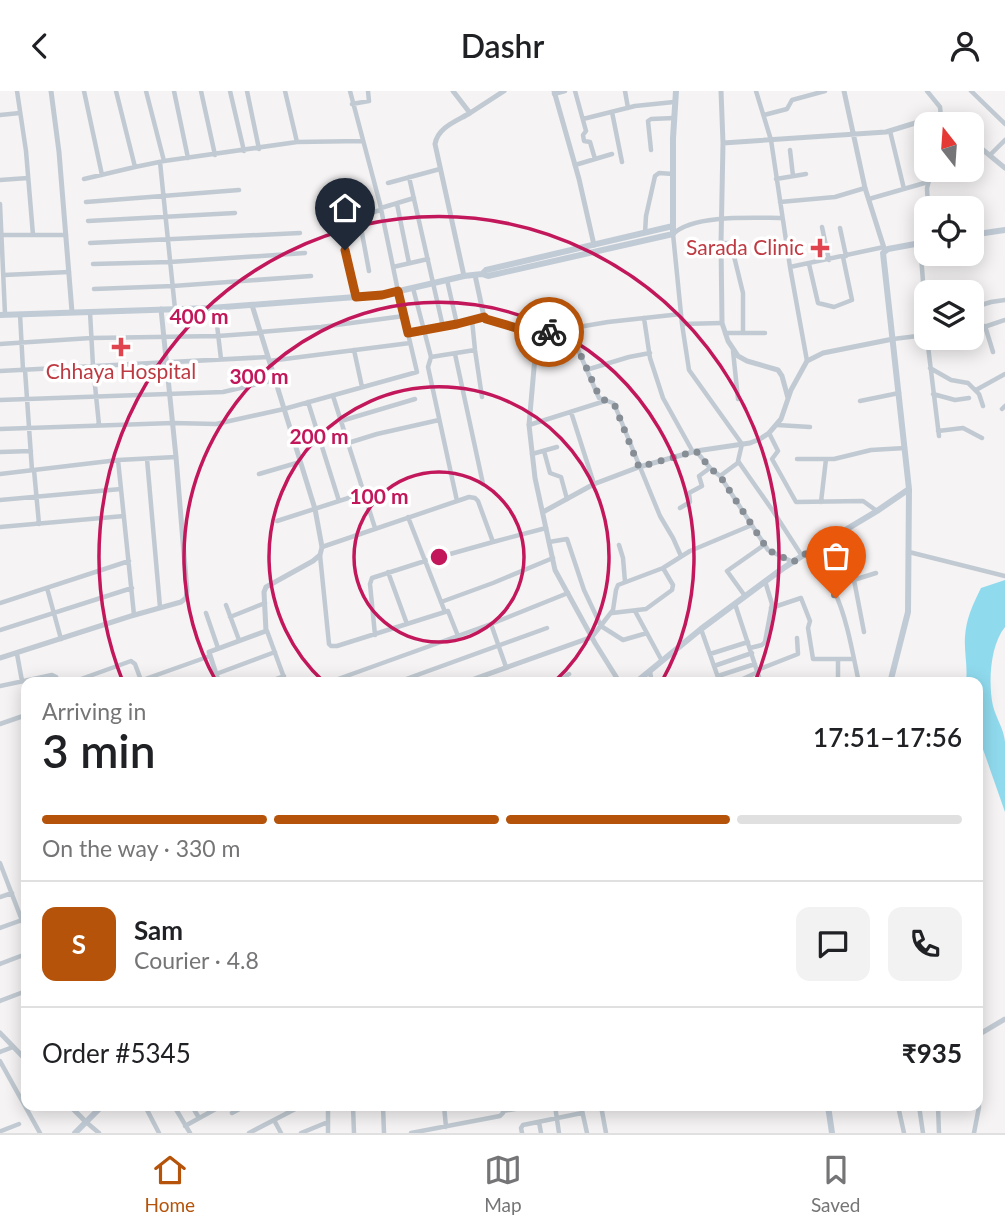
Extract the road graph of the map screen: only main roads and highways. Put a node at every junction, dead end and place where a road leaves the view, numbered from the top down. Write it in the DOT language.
graph roads {
  1 [pos="676,91"];
  2 [pos="675,229"];
  3 [pos="1005,230"];
  4 [pos="984,233"];
  5 [pos="914,244"];
  6 [pos="525,264"];
  7 [pos="3,314"];
  8 [pos="909,489"];
  9 [pos="642,677"];
  10 [pos="892,677"];
  11 [pos="96,1111"];
  12 [pos="829,1111"];
  13 [pos="75,1133"];
  14 [pos="832,1133"];
  1 -- 2 [label="main road"];
  2 -- 6 [label="main road"];
  2 -- 6 [label="main road"];
  3 -- 4 [label="main road"];
  5 -- 8 [label="main road"];
  6 -- 7 [label="main road"];
  8 -- 9 [label="main road"];
  8 -- 10 [label="main road"];
  11 -- 13 [label="main road"];
  12 -- 14 [label="main road"];
}
